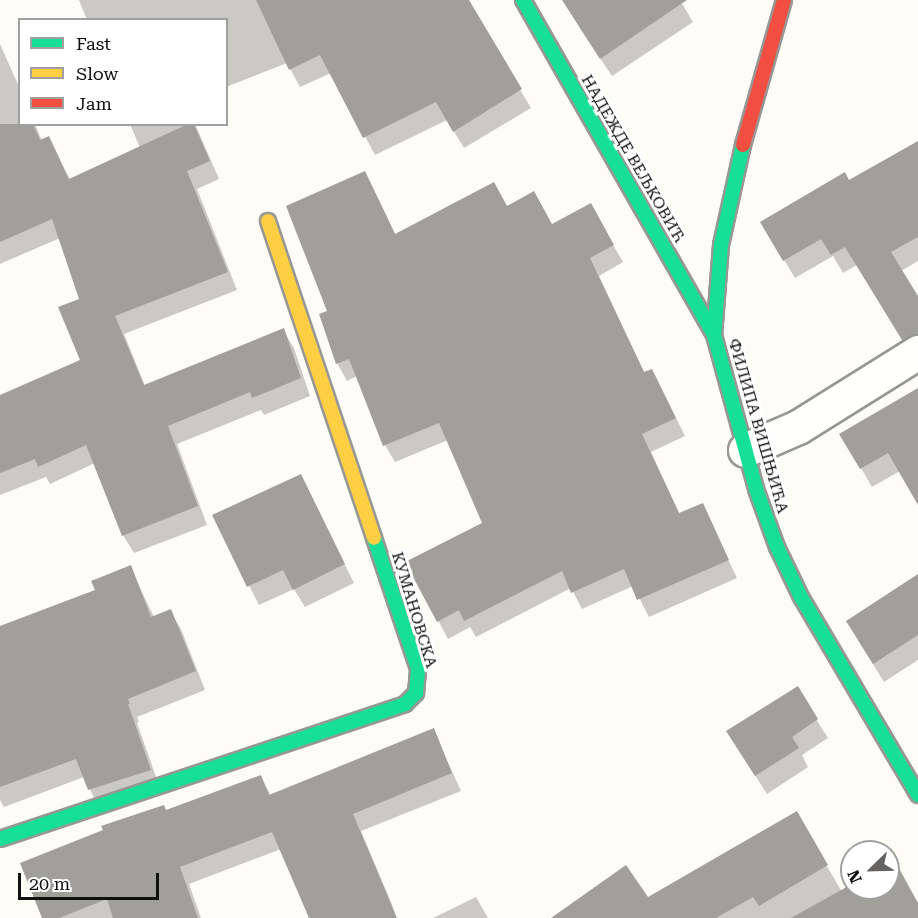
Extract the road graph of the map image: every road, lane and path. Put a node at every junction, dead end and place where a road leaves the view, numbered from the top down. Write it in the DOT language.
graph roads {
  1 [pos="523,0"];
  2 [pos="784,0"];
  3 [pos="267,221"];
  4 [pos="714,335"];
  5 [pos="918,352"];
  6 [pos="745,450"];
  7 [pos="918,795"];
  8 [pos="0,839"];
  1 -- 4 [label="street, НАДЕЖДЕ ВЕЉКОВИЋ"];
  2 -- 4 [label="street, ФИЛИПА ВИШЊИЋА"];
  3 -- 8 [label="street, КУМАНОВСКА"];
  4 -- 6 [label="street, ФИЛИПА ВИШЊИЋА"];
  5 -- 6 [label="street"];
  6 -- 7 [label="street, ФИЛИПА ВИШЊИЋА"];
}
